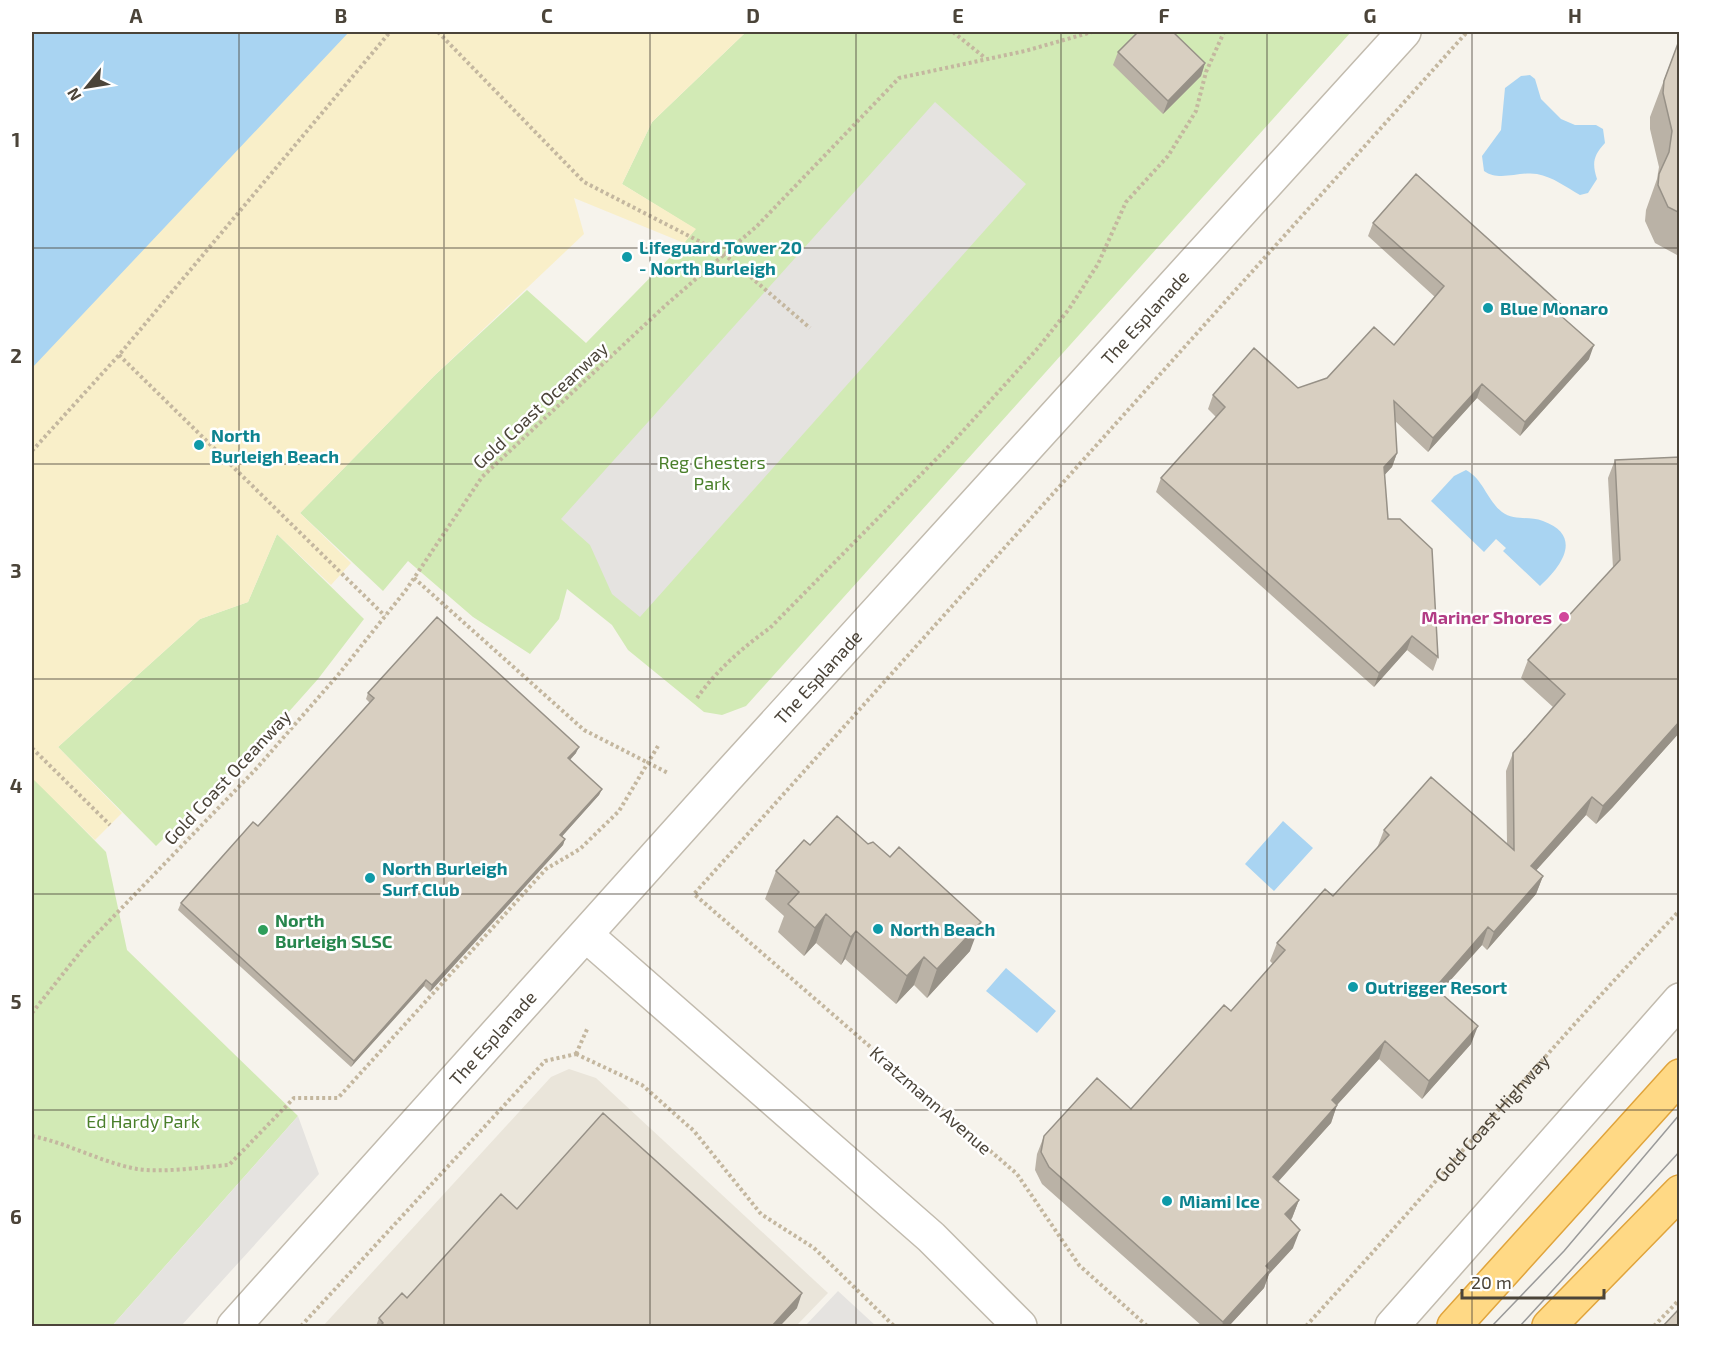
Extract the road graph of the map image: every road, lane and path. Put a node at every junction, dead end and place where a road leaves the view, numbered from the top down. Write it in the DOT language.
graph roads {
  1 [pos="390,32"];
  2 [pos="438,32"];
  3 [pos="953,32"];
  4 [pos="1092,32"];
  5 [pos="1224,32"];
  6 [pos="1404,32"];
  7 [pos="1467,32"];
  8 [pos="985,58"];
  9 [pos="724,254"];
  10 [pos="810,328"];
  11 [pos="119,355"];
  12 [pos="32,451"];
  13 [pos="414,578"];
  14 [pos="385,616"];
  15 [pos="696,698"];
  16 [pos="658,746"];
  17 [pos="32,748"];
  18 [pos="648,762"];
  19 [pos="668,773"];
  20 [pos="110,825"];
  21 [pos="1680,910"];
  22 [pos="586,935"];
  23 [pos="1680,1000"];
  24 [pos="32,1013"];
  25 [pos="588,1027"];
  26 [pos="576,1054"];
  27 [pos="1680,1076"];
  28 [pos="32,1136"];
  29 [pos="1680,1192"];
  30 [pos="1680,1299"];
  31 [pos="1421,1311"];
  32 [pos="1021,1325"];
  33 [pos="234,1326"];
  34 [pos="301,1326"];
  35 [pos="894,1326"];
  36 [pos="1147,1326"];
  37 [pos="1306,1326"];
  38 [pos="1392,1326"];
  39 [pos="1454,1326"];
  40 [pos="1549,1326"];
  41 [pos="1654,1326"];
  1 -- 11 [label="path"];
  2 -- 9 [label="path"];
  3 -- 8 [label="path"];
  4 -- 8 [label="path, Gold Coast Oceanway"];
  5 -- 15 [label="path"];
  6 -- 22 [label="street, The Esplanade"];
  7 -- 36 [label="path, Kratzmann Avenue"];
  8 -- 9 [label="path, Gold Coast Oceanway"];
  9 -- 10 [label="path"];
  9 -- 13 [label="path, Gold Coast Oceanway"];
  11 -- 12 [label="path"];
  11 -- 14 [label="path"];
  13 -- 14 [label="path, Gold Coast Oceanway"];
  13 -- 18 [label="path"];
  14 -- 24 [label="path, Gold Coast Oceanway"];
  16 -- 18 [label="path"];
  17 -- 20 [label="path"];
  18 -- 19 [label="path"];
  18 -- 28 [label="path"];
  21 -- 37 [label="path, Gold Coast Highway"];
  22 -- 32 [label="street"];
  22 -- 33 [label="street, The Esplanade"];
  23 -- 31 [label="street"];
  25 -- 26 [label="path"];
  26 -- 34 [label="path"];
  26 -- 35 [label="path"];
  27 -- 39 [label="highway"];
  29 -- 40 [label="highway"];
  30 -- 41 [label="path"];
  31 -- 38 [label="street"];
}
